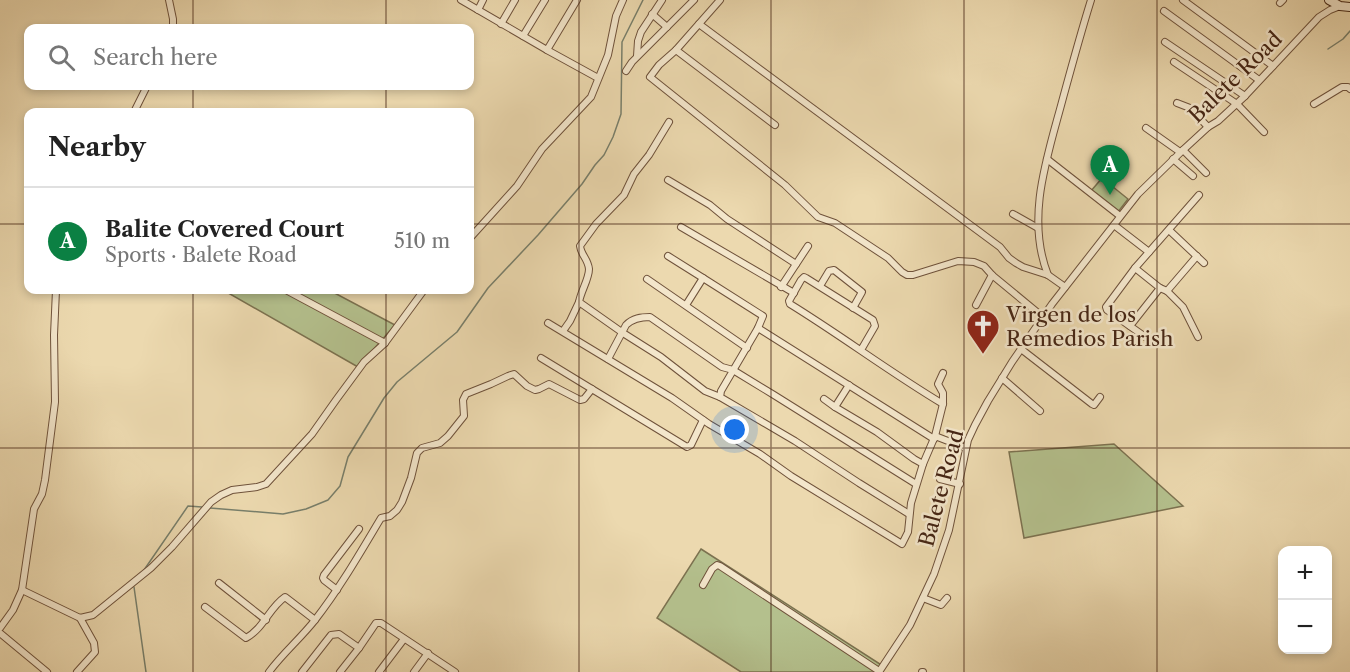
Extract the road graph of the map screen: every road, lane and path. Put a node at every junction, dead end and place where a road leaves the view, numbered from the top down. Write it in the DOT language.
graph roads {
  1 [pos="169,0"];
  2 [pos="461,0"];
  3 [pos="483,0"];
  4 [pos="515,0"];
  5 [pos="545,0"];
  6 [pos="576,0"];
  7 [pos="623,0"];
  8 [pos="662,0"];
  9 [pos="694,0"];
  10 [pos="720,0"];
  11 [pos="1091,0"];
  12 [pos="1183,0"];
  13 [pos="1329,0"];
  14 [pos="1345,7"];
  15 [pos="478,10"];
  16 [pos="1164,11"];
  17 [pos="652,14"];
  18 [pos="173,24"];
  19 [pos="501,24"];
  20 [pos="699,24"];
  21 [pos="667,27"];
  22 [pos="523,36"];
  23 [pos="1165,42"];
  24 [pos="676,50"];
  25 [pos="547,51"];
  26 [pos="637,57"];
  27 [pos="1174,62"];
  28 [pos="1273,66"];
  29 [pos="626,71"];
  30 [pos="598,78"];
  31 [pos="1259,80"];
  32 [pos="1350,89"];
  33 [pos="145,90"];
  34 [pos="1245,96"];
  35 [pos="1177,103"];
  36 [pos="1237,104"];
  37 [pos="1314,105"];
  38 [pos="136,108"];
  39 [pos="669,122"];
  40 [pos="775,125"];
  41 [pos="1208,127"];
  42 [pos="1146,128"];
  43 [pos="1264,132"];
  44 [pos="1181,151"];
  45 [pos="1047,159"];
  46 [pos="1173,159"];
  47 [pos="1206,173"];
  48 [pos="1193,176"];
  49 [pos="668,180"];
  50 [pos="1199,195"];
  51 [pos="1014,214"];
  52 [pos="1120,216"];
  53 [pos="1114,225"];
  54 [pos="681,227"];
  55 [pos="1038,228"];
  56 [pos="1169,230"];
  57 [pos="474,234"];
  58 [pos="808,246"];
  59 [pos="1149,252"];
  60 [pos="668,256"];
  61 [pos="1197,256"];
  62 [pos="1204,263"];
  63 [pos="796,264"];
  64 [pos="1135,268"];
  65 [pos="992,275"];
  66 [pos="1048,275"];
  67 [pos="703,278"];
  68 [pos="647,279"];
  69 [pos="820,286"];
  70 [pos="781,287"];
  71 [pos="1065,288"];
  72 [pos="1163,290"];
  73 [pos="794,293"];
  74 [pos="56,294"];
  75 [pos="293,294"];
  76 [pos="421,294"];
  77 [pos="579,302"];
  78 [pos="686,305"];
  79 [pos="976,305"];
  80 [pos="853,308"];
  81 [pos="1043,317"];
  82 [pos="548,323"];
  83 [pos="1130,326"];
  84 [pos="758,328"];
  85 [pos="563,331"];
  86 [pos="623,333"];
  87 [pos="1198,337"];
  88 [pos="385,343"];
  89 [pos="1154,343"];
  90 [pos="747,348"];
  91 [pos="1021,349"];
  92 [pos="861,350"];
  93 [pos="541,358"];
  94 [pos="608,359"];
  95 [pos="733,370"];
  96 [pos="943,373"];
  97 [pos="1002,378"];
  98 [pos="849,385"];
  99 [pos="592,389"];
  100 [pos="720,397"];
  101 [pos="1100,397"];
  102 [pos="824,399"];
  103 [pos="943,404"];
  104 [pos="835,407"];
  105 [pos="1040,411"];
  106 [pos="703,420"];
  107 [pos="935,437"];
  108 [pos="966,448"];
  109 [pos="923,464"];
  110 [pos="940,479"];
  111 [pos="916,484"];
  112 [pos="960,484"];
  113 [pos="909,514"];
  114 [pos="359,529"];
  115 [pos="219,583"];
  116 [pos="703,585"];
  117 [pos="22,590"];
  118 [pos="337,590"];
  119 [pos="923,598"];
  120 [pos="947,598"];
  121 [pos="205,607"];
  122 [pos="80,618"];
  123 [pos="266,620"];
  124 [pos="315,620"];
  125 [pos="0,628"];
  126 [pos="0,633"];
  127 [pos="404,639"];
  128 [pos="359,648"];
  129 [pos="428,653"];
  130 [pos="451,671"];
  131 [pos="879,671"];
  132 [pos="47,672"];
  133 [pos="77,672"];
  134 [pos="269,672"];
  135 [pos="302,672"];
  136 [pos="340,672"];
  137 [pos="379,672"];
  138 [pos="414,672"];
  1 -- 18 [label="street"];
  2 -- 15 [label="street"];
  3 -- 15 [label="street"];
  4 -- 19 [label="street"];
  5 -- 22 [label="street"];
  6 -- 25 [label="street"];
  7 -- 30 [label="street"];
  8 -- 17 [label="street"];
  9 -- 21 [label="street"];
  10 -- 20 [label="street"];
  11 -- 45 [label="street"];
  12 -- 28 [label="street"];
  13 -- 14 [label="main road"];
  14 -- 28 [label="street, Balete Road"];
  15 -- 19 [label="street"];
  16 -- 31 [label="street"];
  17 -- 21 [label="street"];
  17 -- 26 [label="street"];
  19 -- 22 [label="street"];
  20 -- 24 [label="street"];
  20 -- 66 [label="street"];
  21 -- 26 [label="street"];
  22 -- 25 [label="street"];
  23 -- 34 [label="street"];
  24 -- 40 [label="street"];
  24 -- 65 [label="street"];
  25 -- 30 [label="street"];
  26 -- 29 [label="street"];
  27 -- 36 [label="street"];
  28 -- 31 [label="street, Balete Road"];
  30 -- 57 [label="street"];
  31 -- 34 [label="street, Balete Road"];
  32 -- 37 [label="street"];
  33 -- 38 [label="street"];
  34 -- 36 [label="street, Balete Road"];
  35 -- 41 [label="street"];
  36 -- 41 [label="street, Balete Road"];
  36 -- 43 [label="street"];
  39 -- 77 [label="street"];
  41 -- 44 [label="street, Balete Road"];
  42 -- 44 [label="street"];
  44 -- 46 [label="street, Balete Road"];
  44 -- 47 [label="street"];
  45 -- 52 [label="street"];
  45 -- 55 [label="street"];
  46 -- 48 [label="street"];
  46 -- 52 [label="street, Balete Road"];
  49 -- 63 [label="street"];
  50 -- 56 [label="street"];
  51 -- 55 [label="street"];
  52 -- 53 [label="street, Balete Road"];
  53 -- 59 [label="street"];
  53 -- 71 [label="street, Balete Road"];
  54 -- 70 [label="street"];
  55 -- 66 [label="street"];
  56 -- 59 [label="street"];
  56 -- 61 [label="street"];
  58 -- 63 [label="street"];
  59 -- 64 [label="street"];
  60 -- 67 [label="street"];
  61 -- 62 [label="street"];
  61 -- 72 [label="street"];
  63 -- 70 [label="street"];
  64 -- 72 [label="street"];
  64 -- 83 [label="street"];
  65 -- 79 [label="street"];
  65 -- 81 [label="street"];
  66 -- 71 [label="street"];
  67 -- 78 [label="street"];
  67 -- 84 [label="street"];
  68 -- 78 [label="street"];
  69 -- 73 [label="street"];
  69 -- 80 [label="street"];
  69 -- 80 [label="street"];
  70 -- 73 [label="street"];
  71 -- 81 [label="street, Balete Road"];
  72 -- 83 [label="street"];
  72 -- 87 [label="street"];
  73 -- 92 [label="street"];
  74 -- 117 [label="street"];
  75 -- 88 [label="street"];
  76 -- 88 [label="street"];
  77 -- 85 [label="street"];
  77 -- 86 [label="street"];
  78 -- 90 [label="street"];
  80 -- 92 [label="street"];
  81 -- 91 [label="street, Balete Road"];
  82 -- 85 [label="street"];
  83 -- 89 [label="street"];
  84 -- 90 [label="street"];
  84 -- 98 [label="street"];
  85 -- 94 [label="street"];
  86 -- 94 [label="street"];
  86 -- 95 [label="street"];
  86 -- 100 [label="street"];
  88 -- 122 [label="street"];
  90 -- 95 [label="street"];
  91 -- 97 [label="street, Balete Road"];
  91 -- 101 [label="street"];
  92 -- 103 [label="street"];
  93 -- 99 [label="street"];
  94 -- 106 [label="street"];
  95 -- 100 [label="street"];
  95 -- 111 [label="street"];
  96 -- 103 [label="street"];
  97 -- 105 [label="street"];
  97 -- 108 [label="street, Balete Road"];
  98 -- 104 [label="street"];
  98 -- 107 [label="street"];
  99 -- 106 [label="street"];
  99 -- 118 [label="street"];
  100 -- 113 [label="street"];
  102 -- 104 [label="street"];
  103 -- 107 [label="street"];
  104 -- 109 [label="street"];
  106 -- 113 [label="street"];
  107 -- 108 [label="street"];
  107 -- 109 [label="street"];
  108 -- 112 [label="street, Balete Road"];
  109 -- 111 [label="street"];
  110 -- 112 [label="street"];
  111 -- 113 [label="street"];
  112 -- 119 [label="street, Balete Road"];
  114 -- 118 [label="street"];
  115 -- 123 [label="street"];
  116 -- 131 [label="street"];
  117 -- 122 [label="street"];
  117 -- 125 [label="street"];
  118 -- 124 [label="street"];
  119 -- 120 [label="street"];
  119 -- 131 [label="street, Balete Road"];
  121 -- 123 [label="street"];
  122 -- 133 [label="street"];
  123 -- 124 [label="street"];
  124 -- 134 [label="street"];
  126 -- 132 [label="street"];
  127 -- 128 [label="street"];
  127 -- 129 [label="street"];
  127 -- 137 [label="street"];
  128 -- 135 [label="street"];
  128 -- 136 [label="street"];
  129 -- 130 [label="street"];
  129 -- 138 [label="street"];
}
